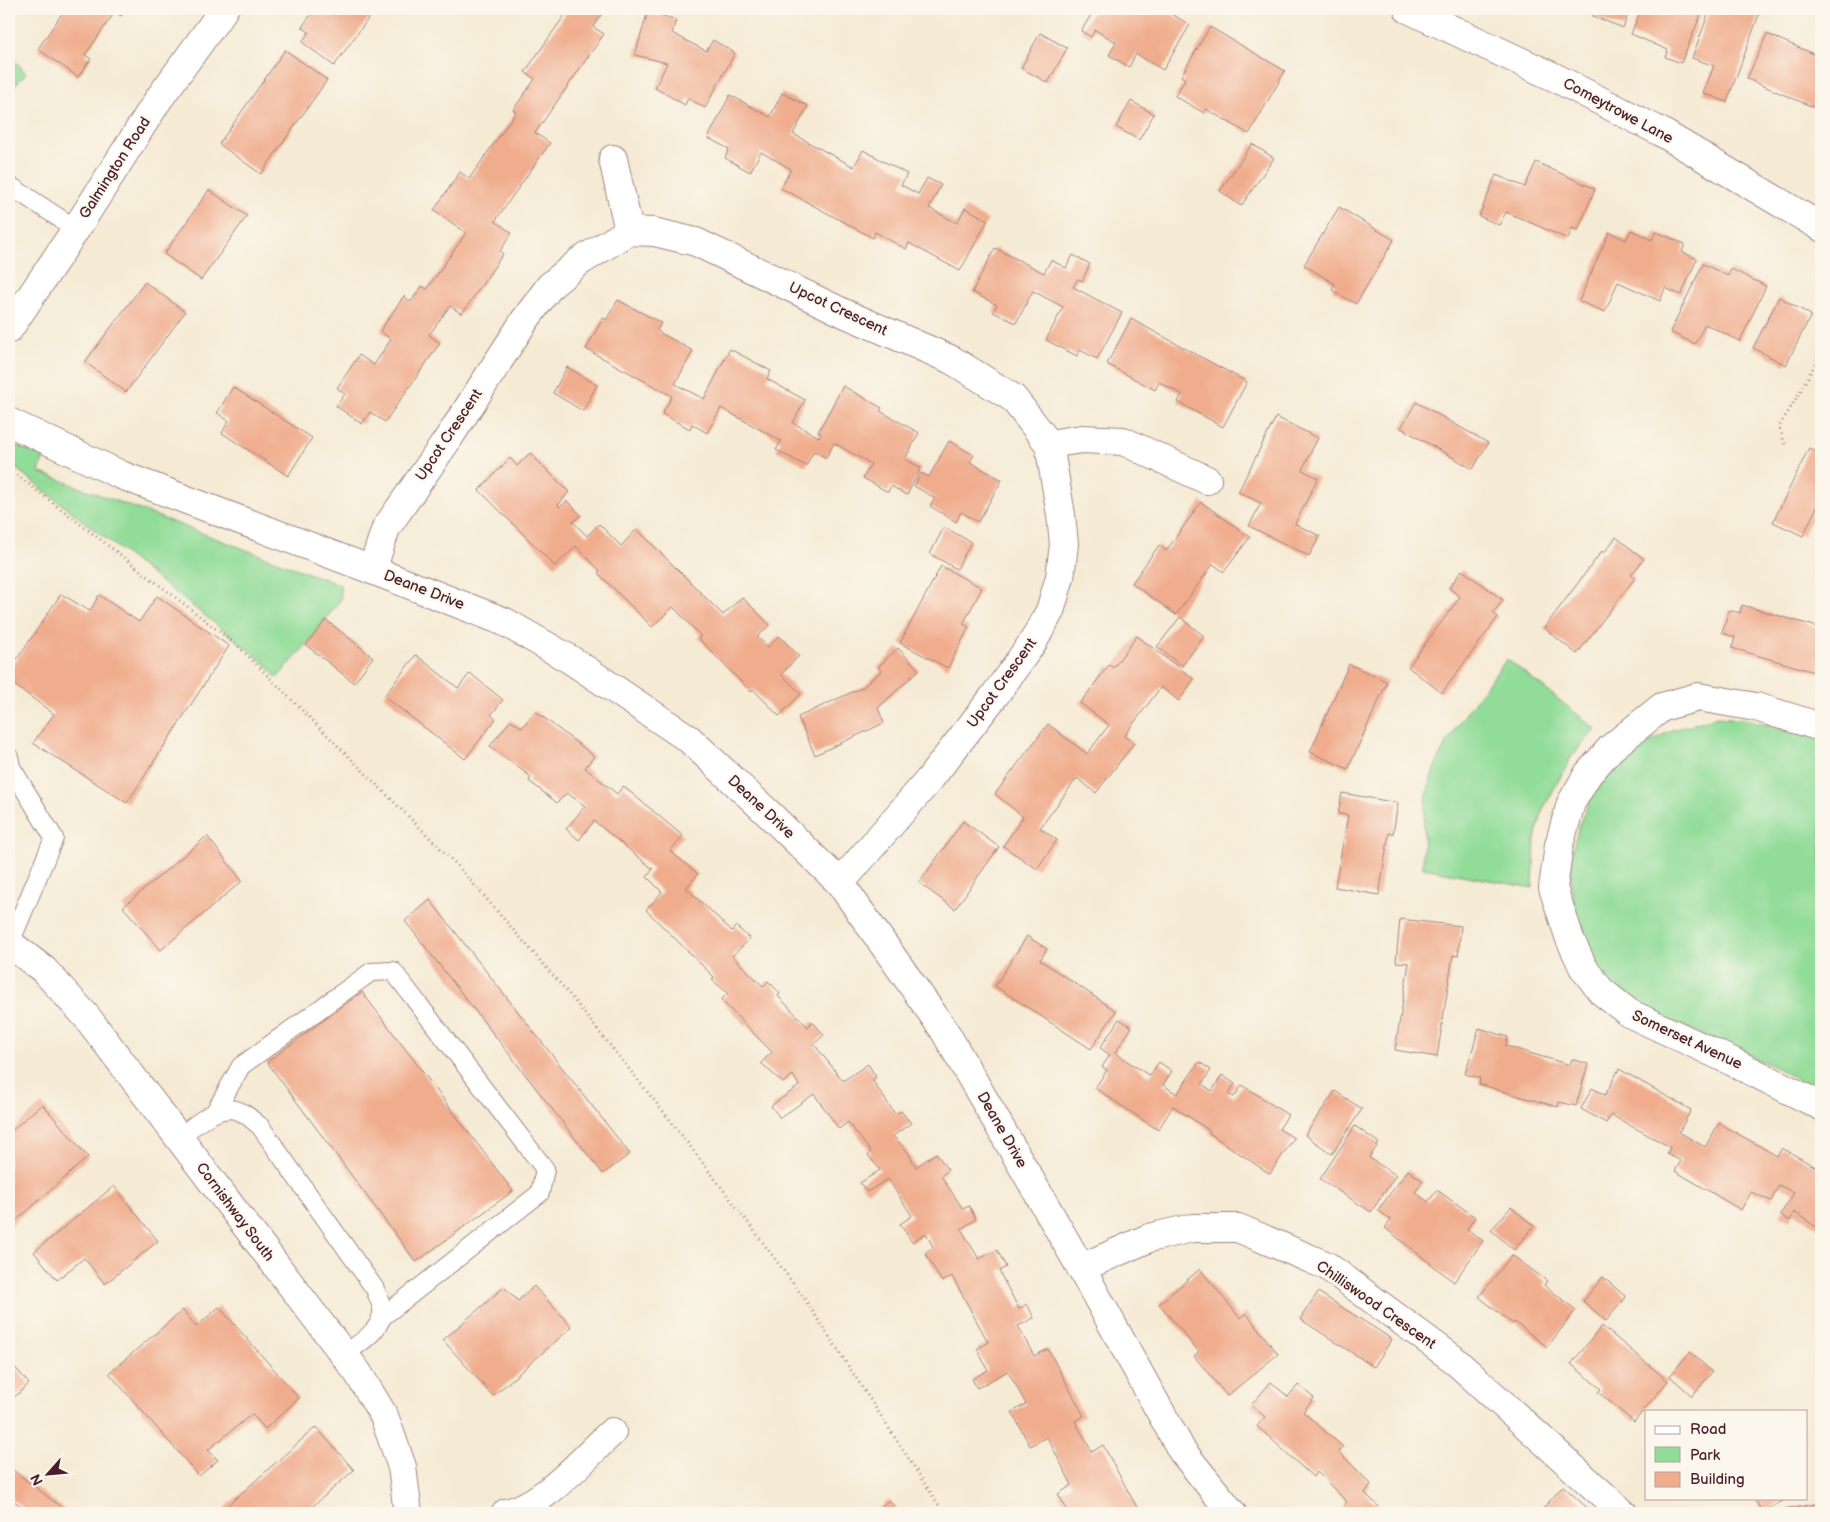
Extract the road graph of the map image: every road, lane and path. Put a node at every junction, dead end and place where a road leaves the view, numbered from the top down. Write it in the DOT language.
graph roads {
  1 [pos="224,9"];
  2 [pos="1408,9"];
  3 [pos="613,159"];
  4 [pos="9,185"];
  5 [pos="1821,227"];
  6 [pos="76,229"];
  7 [pos="629,231"];
  8 [pos="9,329"];
  9 [pos="1821,353"];
  10 [pos="9,422"];
  11 [pos="1048,444"];
  12 [pos="1784,444"];
  13 [pos="9,469"];
  14 [pos="1207,480"];
  15 [pos="372,570"];
  16 [pos="1821,727"];
  17 [pos="9,757"];
  18 [pos="840,882"];
  19 [pos="9,943"];
  20 [pos="1821,1106"];
  21 [pos="215,1112"];
  22 [pos="178,1138"];
  23 [pos="1081,1268"];
  24 [pos="382,1318"];
  25 [pos="344,1356"];
  26 [pos="612,1432"];
  27 [pos="408,1513"];
  28 [pos="506,1513"];
  29 [pos="944,1513"];
  30 [pos="1232,1513"];
  31 [pos="1623,1513"];
  1 -- 6 [label="street, Galmington Road"];
  2 -- 5 [label="street, Comeytrowe Lane"];
  3 -- 7 [label="street"];
  4 -- 6 [label="lane"];
  6 -- 8 [label="street, Galmington Road"];
  7 -- 11 [label="street, Upcot Crescent"];
  7 -- 15 [label="street, Upcot Crescent"];
  9 -- 12 [label="path"];
  10 -- 15 [label="street, Deane Drive"];
  11 -- 14 [label="street"];
  11 -- 18 [label="street, Upcot Crescent"];
  13 -- 29 [label="path"];
  15 -- 18 [label="street, Deane Drive"];
  16 -- 20 [label="street, Somerset Avenue"];
  17 -- 19 [label="lane"];
  18 -- 23 [label="street, Deane Drive"];
  19 -- 22 [label="street, Cornishway South"];
  21 -- 22 [label="lane"];
  21 -- 24 [label="lane"];
  21 -- 24 [label="lane"];
  22 -- 25 [label="street, Cornishway South"];
  23 -- 30 [label="street, Deane Drive"];
  23 -- 31 [label="street, Chilliswood Crescent"];
  24 -- 25 [label="lane"];
  25 -- 27 [label="street, Cornishway South"];
  26 -- 28 [label="street"];
}
